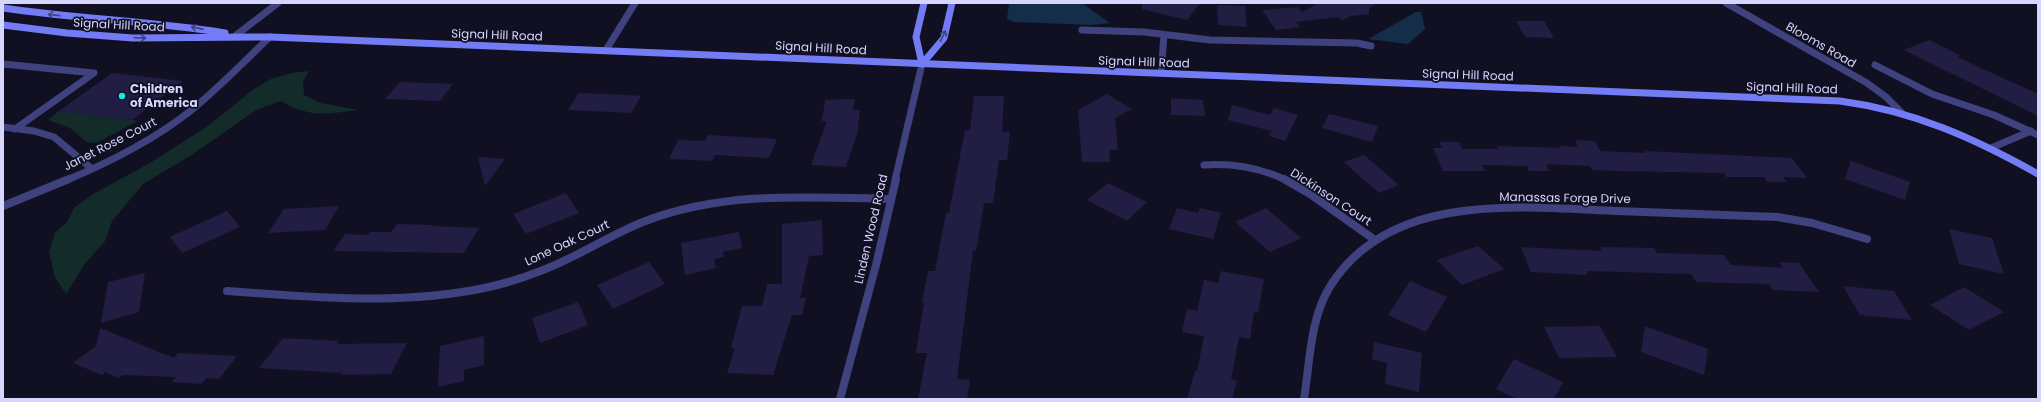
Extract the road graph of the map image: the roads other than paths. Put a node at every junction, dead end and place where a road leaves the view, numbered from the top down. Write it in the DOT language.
graph roads {
  1 [pos="278,3"];
  2 [pos="635,3"];
  3 [pos="924,3"];
  4 [pos="952,3"];
  5 [pos="1726,3"];
  6 [pos="3,8"];
  7 [pos="3,25"];
  8 [pos="1082,30"];
  9 [pos="1164,35"];
  10 [pos="235,36"];
  11 [pos="270,37"];
  12 [pos="1371,46"];
  13 [pos="606,50"];
  14 [pos="3,64"];
  15 [pos="922,64"];
  16 [pos="1874,65"];
  17 [pos="1160,74"];
  18 [pos="1901,112"];
  19 [pos="3,127"];
  20 [pos="15,129"];
  21 [pos="2034,133"];
  22 [pos="1991,148"];
  23 [pos="1204,165"];
  24 [pos="91,168"];
  25 [pos="2038,174"];
  26 [pos="890,200"];
  27 [pos="3,206"];
  28 [pos="1867,239"];
  29 [pos="1375,240"];
  30 [pos="227,291"];
  31 [pos="840,399"];
  32 [pos="1304,399"];
  1 -- 10 [label="street"];
  2 -- 13 [label="street"];
  3 -- 15 [label="main road"];
  15 -- 4 [label="main road, one-way"];
  5 -- 18 [label="street, Blooms Road"];
  10 -- 6 [label="main road, Signal Hill Road, one-way"];
  7 -- 10 [label="main road, Signal Hill Road, one-way"];
  8 -- 9 [label="street"];
  9 -- 12 [label="street"];
  9 -- 17 [label="street"];
  10 -- 11 [label="main road, Signal Hill Road"];
  11 -- 13 [label="main road, Signal Hill Road"];
  11 -- 24 [label="street, Janet Rose Court"];
  13 -- 15 [label="main road, Signal Hill Road"];
  14 -- 20 [label="street"];
  15 -- 17 [label="main road, Signal Hill Road"];
  15 -- 26 [label="street, Linden Wood Road"];
  16 -- 21 [label="street"];
  17 -- 18 [label="main road, Signal Hill Road"];
  18 -- 22 [label="main road, Signal Hill Road"];
  19 -- 20 [label="street"];
  20 -- 24 [label="street"];
  21 -- 22 [label="street"];
  22 -- 25 [label="main road, Signal Hill Road"];
  23 -- 29 [label="street, Dickinson Court"];
  24 -- 27 [label="street, Janet Rose Court"];
  26 -- 30 [label="street, Lone Oak Court"];
  26 -- 31 [label="street, Linden Wood Road"];
  28 -- 29 [label="street, Manassas Forge Drive"];
  29 -- 32 [label="street, Manassas Forge Drive"];
}
